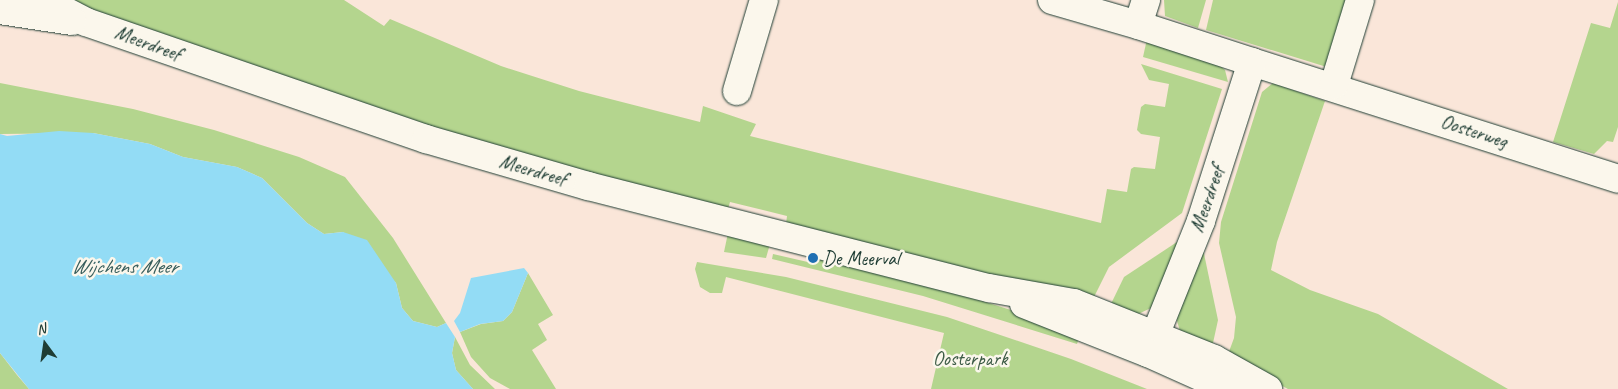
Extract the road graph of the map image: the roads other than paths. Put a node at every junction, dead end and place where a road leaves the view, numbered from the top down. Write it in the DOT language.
graph roads {
  1 [pos="44,0"];
  2 [pos="764,0"];
  3 [pos="1052,0"];
  4 [pos="1360,0"];
  5 [pos="0,10"];
  6 [pos="1142,12"];
  7 [pos="86,22"];
  8 [pos="1252,62"];
  9 [pos="1334,85"];
  10 [pos="737,91"];
  11 [pos="1617,173"];
  12 [pos="1152,344"];
  13 [pos="1228,389"];
  14 [pos="1268,389"];
  1 -- 7 [label="street, Meerdreef"];
  2 -- 10 [label="street"];
  3 -- 6 [label="street, Oosterweg"];
  4 -- 9 [label="street"];
  5 -- 7 [label="street, Meerdreef"];
  6 -- 8 [label="street, Oosterweg"];
  7 -- 12 [label="street, Meerdreef"];
  8 -- 9 [label="street, Oosterweg"];
  8 -- 12 [label="street, Meerdreef"];
  9 -- 11 [label="street, Oosterweg"];
  12 -- 13 [label="street, Meerdreef"];
  12 -- 14 [label="street, Meerdreef"];
}
